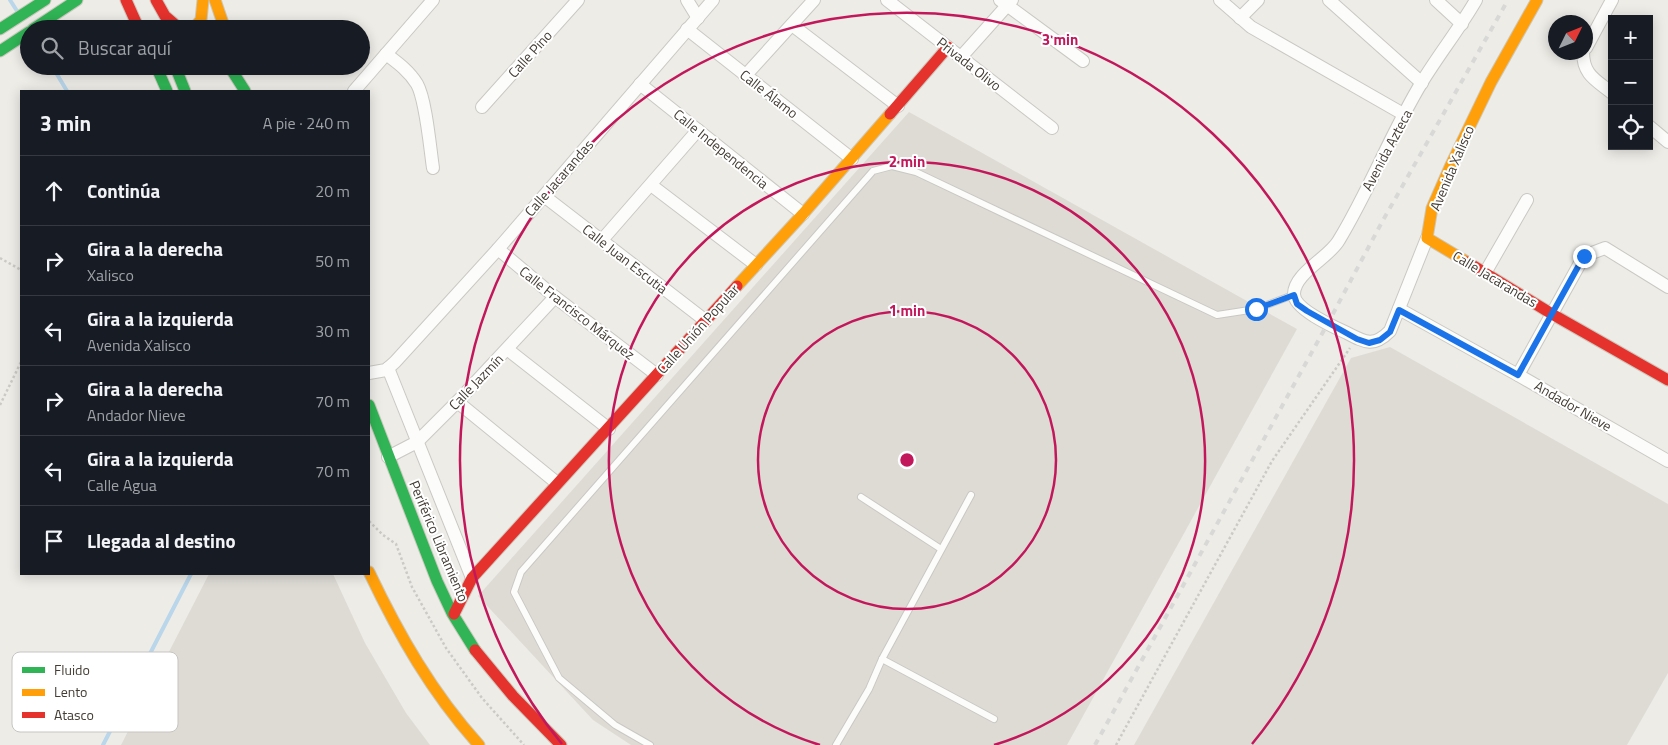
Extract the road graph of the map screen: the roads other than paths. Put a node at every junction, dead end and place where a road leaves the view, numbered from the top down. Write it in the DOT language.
graph roads {
  1 [pos="45,0"];
  2 [pos="77,0"];
  3 [pos="126,0"];
  4 [pos="150,0"];
  5 [pos="156,0"];
  6 [pos="203,0"];
  7 [pos="214,0"];
  8 [pos="433,0"];
  9 [pos="578,0"];
  10 [pos="687,0"];
  11 [pos="713,0"];
  12 [pos="814,0"];
  13 [pos="887,0"];
  14 [pos="1220,0"];
  15 [pos="1258,0"];
  16 [pos="1329,0"];
  17 [pos="1436,0"];
  18 [pos="1476,0"];
  19 [pos="1537,0"];
  20 [pos="1612,0"];
  21 [pos="1006,2"];
  22 [pos="698,18"];
  23 [pos="1240,18"];
  24 [pos="47,20"];
  25 [pos="135,20"];
  26 [pos="158,20"];
  27 [pos="170,20"];
  28 [pos="201,20"];
  29 [pos="222,20"];
  30 [pos="792,24"];
  31 [pos="1462,24"];
  32 [pos="4,26"];
  33 [pos="687,29"];
  34 [pos="1593,35"];
  35 [pos="20,37"];
  36 [pos="948,47"];
  37 [pos="0,51"];
  38 [pos="386,54"];
  39 [pos="961,57"];
  40 [pos="1583,60"];
  41 [pos="1083,62"];
  42 [pos="370,72"];
  43 [pos="160,75"];
  44 [pos="179,75"];
  45 [pos="190,75"];
  46 [pos="235,75"];
  47 [pos="242,75"];
  48 [pos="368,75"];
  49 [pos="745,76"];
  50 [pos="1422,83"];
  51 [pos="640,84"];
  52 [pos="167,90"];
  53 [pos="185,90"];
  54 [pos="193,90"];
  55 [pos="246,90"];
  56 [pos="247,90"];
  57 [pos="355,90"];
  58 [pos="1608,90"];
  59 [pos="898,106"];
  60 [pos="482,107"];
  61 [pos="1405,115"];
  62 [pos="1052,128"];
  63 [pos="1653,129"];
  64 [pos="698,130"];
  65 [pos="1668,142"];
  66 [pos="852,159"];
  67 [pos="433,168"];
  68 [pos="651,185"];
  69 [pos="544,196"];
  70 [pos="1527,200"];
  71 [pos="803,214"];
  72 [pos="1427,238"];
  73 [pos="602,240"];
  74 [pos="498,249"];
  75 [pos="756,265"];
  76 [pos="1485,273"];
  77 [pos="1668,287"];
  78 [pos="1294,295"];
  79 [pos="555,297"];
  80 [pos="1399,310"];
  81 [pos="1552,314"];
  82 [pos="706,321"];
  83 [pos="507,349"];
  84 [pos="388,368"];
  85 [pos="370,372"];
  86 [pos="657,375"];
  87 [pos="1518,375"];
  88 [pos="1668,380"];
  89 [pos="458,401"];
  90 [pos="370,408"];
  91 [pos="608,429"];
  92 [pos="417,442"];
  93 [pos="388,458"];
  94 [pos="1668,461"];
  95 [pos="557,483"];
  96 [pos="971,495"];
  97 [pos="861,497"];
  98 [pos="941,548"];
  99 [pos="370,574"];
  100 [pos="472,578"];
  101 [pos="454,614"];
  102 [pos="882,659"];
  103 [pos="994,719"];
  104 [pos="479,745"];
  105 [pos="561,745"];
  106 [pos="650,745"];
  107 [pos="836,745"];
  1 -- 32 [label="main road"];
  2 -- 24 [label="main road"];
  3 -- 25 [label="main road"];
  4 -- 26 [label="main road"];
  5 -- 27 [label="main road"];
  6 -- 28 [label="main road"];
  7 -- 29 [label="main road"];
  8 -- 38 [label="street"];
  9 -- 60 [label="street, Calle Pino"];
  10 -- 22 [label="street"];
  11 -- 22 [label="street, Calle Jacarandas"];
  12 -- 30 [label="street"];
  13 -- 36 [label="street, Privada Olivo"];
  14 -- 23 [label="street"];
  15 -- 23 [label="street"];
  16 -- 50 [label="street"];
  17 -- 31 [label="street"];
  18 -- 31 [label="street, Avenida Azteca"];
  19 -- 72 [label="main road, Avenida Xalisco"];
  20 -- 34 [label="street"];
  21 -- 39 [label="street"];
  21 -- 41 [label="street"];
  22 -- 33 [label="street, Calle Jacarandas"];
  23 -- 61 [label="street"];
  30 -- 49 [label="street"];
  30 -- 59 [label="street"];
  31 -- 50 [label="street, Avenida Azteca"];
  33 -- 49 [label="street, Calle Álamo"];
  33 -- 51 [label="street, Calle Jacarandas"];
  35 -- 37 [label="main road"];
  36 -- 39 [label="street, Privada Olivo"];
  36 -- 59 [label="main road, Calle Unión Popular"];
  38 -- 42 [label="street"];
  38 -- 67 [label="street"];
  39 -- 62 [label="street, Privada Olivo"];
  40 -- 58 [label="street"];
  43 -- 52 [label="main road"];
  44 -- 53 [label="main road"];
  45 -- 54 [label="main road"];
  46 -- 55 [label="main road"];
  47 -- 56 [label="main road"];
  48 -- 57 [label="street"];
  49 -- 66 [label="street, Calle Álamo"];
  50 -- 61 [label="street, Avenida Azteca"];
  51 -- 64 [label="street, Calle Independencia"];
  51 -- 69 [label="street, Calle Jacarandas"];
  59 -- 66 [label="main road, Calle Unión Popular"];
  61 -- 78 [label="street, Avenida Azteca"];
  63 -- 65 [label="street"];
  64 -- 68 [label="street"];
  64 -- 71 [label="street, Calle Independencia"];
  66 -- 71 [label="main road, Calle Unión Popular"];
  68 -- 73 [label="street"];
  68 -- 75 [label="street"];
  69 -- 73 [label="street, Calle Juan Escutia"];
  69 -- 74 [label="street, Calle Jacarandas"];
  70 -- 76 [label="street"];
  71 -- 75 [label="main road, Calle Unión Popular"];
  72 -- 76 [label="main road, Calle Jacarandas"];
  72 -- 80 [label="street, Avenida Xalisco"];
  73 -- 82 [label="street, Calle Juan Escutia"];
  74 -- 79 [label="street, Calle Francisco Márquez"];
  74 -- 84 [label="street, Calle Jacarandas"];
  75 -- 82 [label="main road, Calle Unión Popular"];
  76 -- 81 [label="main road, Calle Jacarandas"];
  77 -- 81 [label="street"];
  78 -- 80 [label="street, Avenida Xalisco"];
  78 -- 106 [label="lane"];
  79 -- 83 [label="street, Calle Jazmín"];
  79 -- 86 [label="street, Calle Francisco Márquez"];
  80 -- 87 [label="street, Andador Nieve"];
  81 -- 87 [label="street"];
  81 -- 88 [label="main road, Calle Jacarandas"];
  82 -- 86 [label="main road, Calle Unión Popular"];
  83 -- 89 [label="street, Calle Jazmín"];
  83 -- 91 [label="street"];
  84 -- 85 [label="street"];
  84 -- 92 [label="street"];
  86 -- 91 [label="main road, Calle Unión Popular"];
  87 -- 94 [label="street, Andador Nieve"];
  89 -- 92 [label="street, Calle Jazmín"];
  89 -- 95 [label="street"];
  90 -- 93 [label="main road, Periférico Libramiento"];
  91 -- 95 [label="main road, Calle Unión Popular"];
  92 -- 93 [label="street, Calle Jazmín"];
  92 -- 100 [label="street"];
  93 -- 101 [label="main road, Periférico Libramiento"];
  95 -- 100 [label="main road, Calle Unión Popular"];
  96 -- 98 [label="lane"];
  97 -- 98 [label="lane"];
  98 -- 102 [label="lane"];
  99 -- 104 [label="main road"];
  100 -- 101 [label="main road, Calle Unión Popular"];
  101 -- 105 [label="main road, Periférico Libramiento"];
  102 -- 103 [label="lane"];
  102 -- 107 [label="lane"];
}
